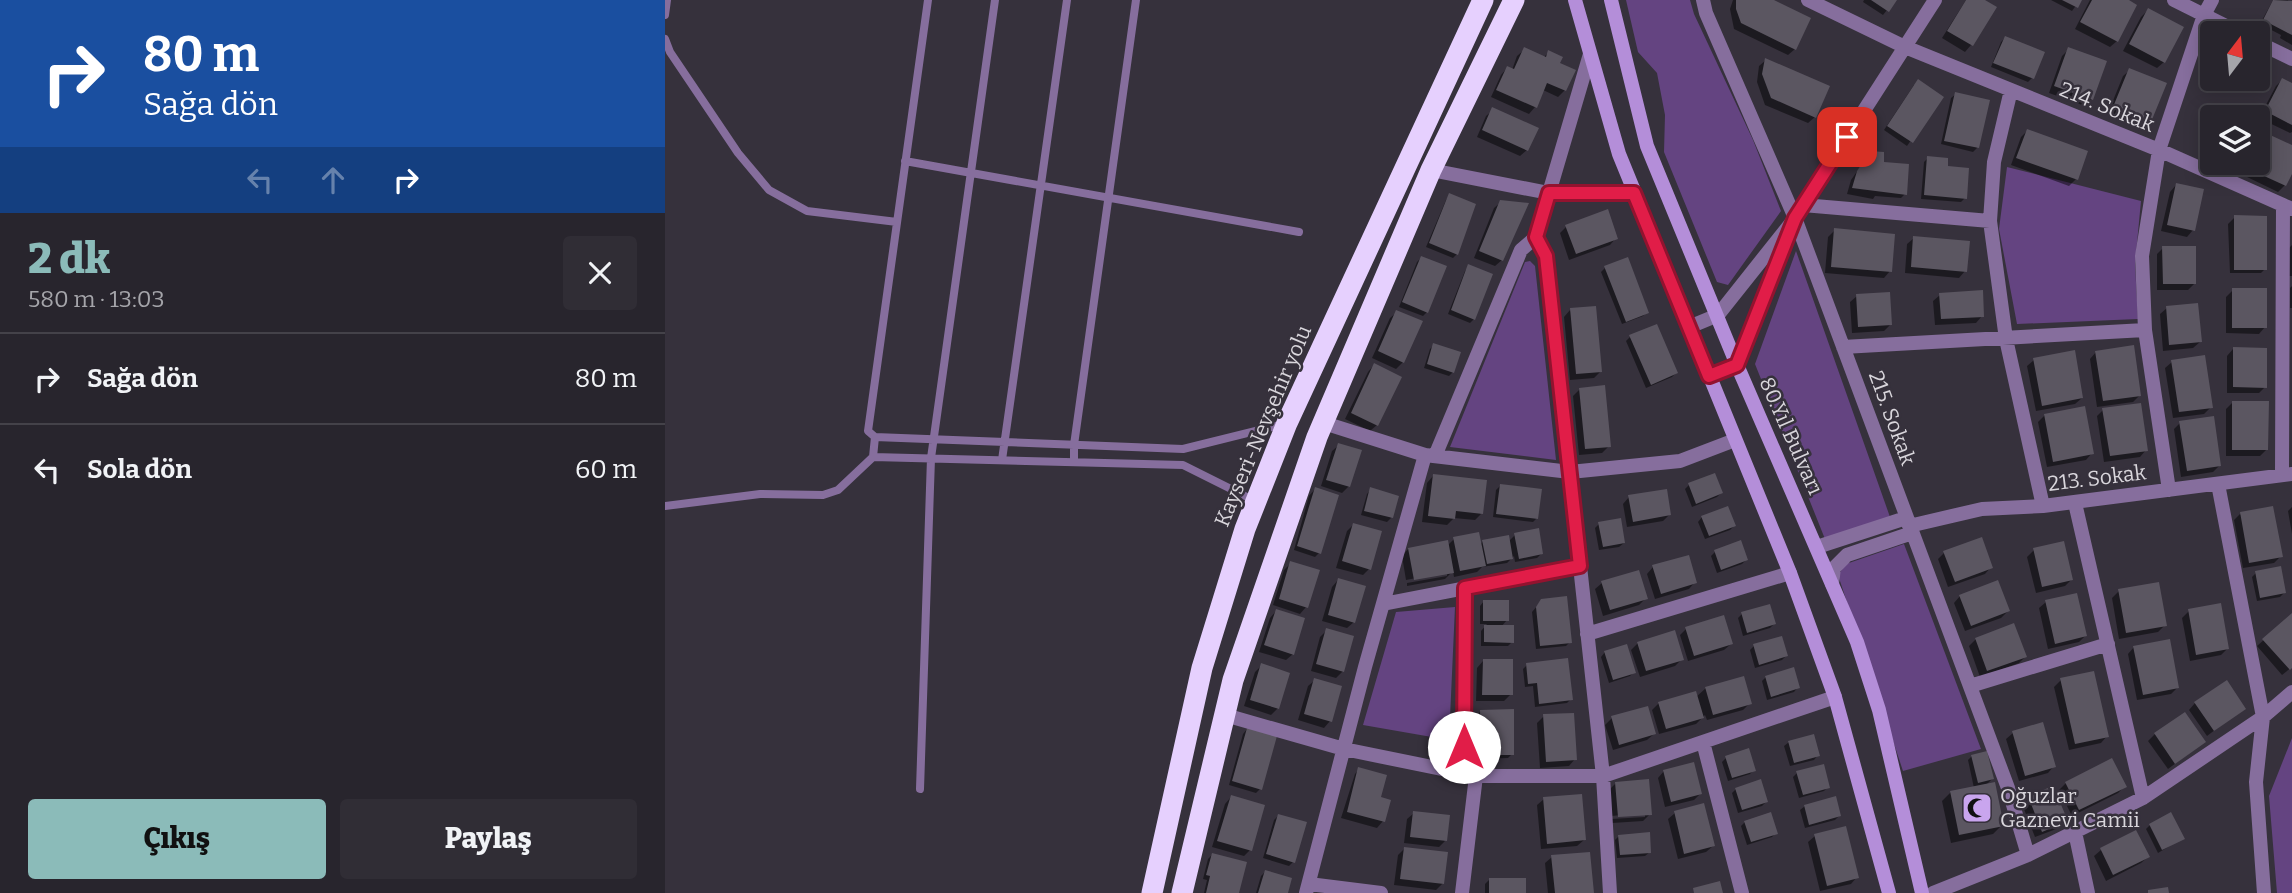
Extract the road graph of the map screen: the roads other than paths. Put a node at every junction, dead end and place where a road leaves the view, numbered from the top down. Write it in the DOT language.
graph roads {
  1 [pos="667,0"];
  2 [pos="928,0"];
  3 [pos="995,0"];
  4 [pos="1067,0"];
  5 [pos="1136,0"];
  6 [pos="1483,0"];
  7 [pos="1514,0"];
  8 [pos="1575,0"];
  9 [pos="1611,0"];
  10 [pos="1703,0"];
  11 [pos="1808,0"];
  12 [pos="1935,0"];
  13 [pos="2174,0"];
  14 [pos="2212,0"];
  15 [pos="665,15"];
  16 [pos="2204,15"];
  17 [pos="2216,21"];
  18 [pos="665,39"];
  19 [pos="1905,47"];
  20 [pos="2270,48"];
  21 [pos="1590,54"];
  22 [pos="2292,59"];
  23 [pos="2011,90"];
  24 [pos="2159,150"];
  25 [pos="905,161"];
  26 [pos="1431,170"];
  27 [pos="971,173"];
  28 [pos="1041,186"];
  29 [pos="1549,193"];
  30 [pos="1634,193"];
  31 [pos="1109,198"];
  32 [pos="2287,207"];
  33 [pos="1799,211"];
  34 [pos="1990,221"];
  35 [pos="897,222"];
  36 [pos="1300,232"];
  37 [pos="1536,237"];
  38 [pos="1718,315"];
  39 [pos="1689,327"];
  40 [pos="2145,330"];
  41 [pos="2006,339"];
  42 [pos="1843,347"];
  43 [pos="1737,365"];
  44 [pos="1709,376"];
  45 [pos="1287,423"];
  46 [pos="1324,423"];
  47 [pos="875,437"];
  48 [pos="934,439"];
  49 [pos="1735,440"];
  50 [pos="1004,442"];
  51 [pos="1075,445"];
  52 [pos="1430,456"];
  53 [pos="873,457"];
  54 [pos="931,458"];
  55 [pos="1002,460"];
  56 [pos="1074,462"];
  57 [pos="1570,472"];
  58 [pos="2287,475"];
  59 [pos="2218,484"];
  60 [pos="2169,490"];
  61 [pos="1255,501"];
  62 [pos="2075,503"];
  63 [pos="665,506"];
  64 [pos="2043,506"];
  65 [pos="1909,526"];
  66 [pos="1817,547"];
  67 [pos="1580,566"];
  68 [pos="1790,573"];
  69 [pos="1832,584"];
  70 [pos="1465,588"];
  71 [pos="1383,604"];
  72 [pos="1587,634"];
  73 [pos="2108,645"];
  74 [pos="1970,686"];
  75 [pos="2292,692"];
  76 [pos="1835,697"];
  77 [pos="1225,715"];
  78 [pos="2263,717"];
  79 [pos="1703,741"];
  80 [pos="1344,749"];
  81 [pos="1470,775"];
  82 [pos="1603,775"];
  83 [pos="920,789"];
  84 [pos="2143,798"];
  85 [pos="2075,832"];
  86 [pos="2028,855"];
  87 [pos="1308,889"];
  88 [pos="1152,893"];
  89 [pos="1182,893"];
  90 [pos="1381,893"];
  91 [pos="1462,893"];
  92 [pos="1610,893"];
  93 [pos="1742,893"];
  94 [pos="1889,893"];
  95 [pos="1923,893"];
  96 [pos="1933,893"];
  97 [pos="2088,893"];
  98 [pos="2264,893"];
  1 -- 15 [label="lane"];
  2 -- 25 [label="lane"];
  3 -- 27 [label="lane"];
  4 -- 28 [label="lane"];
  5 -- 31 [label="lane"];
  6 -- 45 [label="highway, Kayseri-Nevşehir yolu"];
  7 -- 26 [label="highway"];
  8 -- 21 [label="street"];
  9 -- 38 [label="street, 80.Yıl Bulvarı"];
  10 -- 33 [label="street, 215. Sokak"];
  11 -- 19 [label="street, 214. Sokak"];
  12 -- 19 [label="street"];
  13 -- 16 [label="street"];
  14 -- 16 [label="street"];
  16 -- 17 [label="street"];
  16 -- 24 [label="street"];
  18 -- 35 [label="lane"];
  19 -- 23 [label="street, 214. Sokak"];
  19 -- 33 [label="street"];
  20 -- 22 [label="street"];
  21 -- 29 [label="street"];
  21 -- 30 [label="street"];
  23 -- 24 [label="street, 214. Sokak"];
  23 -- 34 [label="street"];
  24 -- 32 [label="street, 214. Sokak"];
  24 -- 40 [label="street"];
  25 -- 27 [label="lane"];
  25 -- 35 [label="lane"];
  26 -- 29 [label="street"];
  26 -- 46 [label="highway"];
  27 -- 28 [label="lane"];
  27 -- 48 [label="lane"];
  28 -- 31 [label="lane"];
  28 -- 50 [label="lane"];
  29 -- 30 [label="street"];
  29 -- 37 [label="street"];
  30 -- 39 [label="street"];
  31 -- 36 [label="lane"];
  31 -- 51 [label="lane"];
  32 -- 58 [label="street"];
  33 -- 34 [label="street"];
  33 -- 38 [label="street"];
  33 -- 42 [label="street, 215. Sokak"];
  33 -- 43 [label="street"];
  34 -- 41 [label="street"];
  35 -- 47 [label="lane"];
  37 -- 52 [label="street"];
  37 -- 57 [label="street"];
  38 -- 39 [label="street"];
  38 -- 43 [label="street, 80.Yıl Bulvarı"];
  39 -- 44 [label="street"];
  40 -- 41 [label="street"];
  40 -- 60 [label="street"];
  41 -- 42 [label="street"];
  41 -- 64 [label="street"];
  42 -- 65 [label="street, 215. Sokak"];
  43 -- 44 [label="street"];
  43 -- 66 [label="street, 80.Yıl Bulvarı"];
  44 -- 49 [label="street"];
  45 -- 51 [label="lane"];
  45 -- 61 [label="highway, Kayseri-Nevşehir yolu"];
  46 -- 52 [label="street"];
  46 -- 77 [label="highway"];
  47 -- 48 [label="lane"];
  47 -- 53 [label="lane"];
  48 -- 50 [label="lane"];
  48 -- 54 [label="lane"];
  49 -- 57 [label="street"];
  49 -- 68 [label="street"];
  50 -- 51 [label="lane"];
  50 -- 55 [label="lane"];
  51 -- 56 [label="lane"];
  52 -- 57 [label="street"];
  52 -- 71 [label="street"];
  53 -- 54 [label="lane"];
  53 -- 63 [label="lane"];
  54 -- 55 [label="lane"];
  54 -- 83 [label="lane"];
  55 -- 56 [label="lane"];
  56 -- 61 [label="lane"];
  57 -- 67 [label="street"];
  58 -- 59 [label="street, 213. Sokak"];
  59 -- 60 [label="street, 213. Sokak"];
  59 -- 78 [label="street"];
  60 -- 62 [label="street, 213. Sokak"];
  61 -- 88 [label="highway, Kayseri-Nevşehir yolu"];
  62 -- 64 [label="street, 213. Sokak"];
  62 -- 73 [label="street"];
  64 -- 65 [label="street, 213. Sokak"];
  65 -- 66 [label="street, 213. Sokak"];
  65 -- 69 [label="street, 213. Sokak"];
  65 -- 74 [label="street, 215. Sokak"];
  66 -- 69 [label="street, 80.Yıl Bulvarı"];
  67 -- 70 [label="street"];
  67 -- 72 [label="street"];
  68 -- 72 [label="street"];
  68 -- 76 [label="street"];
  69 -- 95 [label="street, 80.Yıl Bulvarı"];
  70 -- 71 [label="street"];
  70 -- 81 [label="street"];
  71 -- 80 [label="street"];
  72 -- 82 [label="street"];
  73 -- 74 [label="street"];
  73 -- 84 [label="street"];
  74 -- 86 [label="street, 215. Sokak"];
  75 -- 78 [label="street"];
  76 -- 79 [label="street"];
  76 -- 94 [label="street"];
  77 -- 80 [label="street"];
  77 -- 89 [label="highway"];
  78 -- 84 [label="street"];
  78 -- 98 [label="street"];
  79 -- 82 [label="street"];
  79 -- 93 [label="street"];
  80 -- 81 [label="street"];
  80 -- 87 [label="street"];
  81 -- 82 [label="street"];
  81 -- 91 [label="street"];
  82 -- 92 [label="street"];
  84 -- 85 [label="street"];
  85 -- 86 [label="street"];
  85 -- 97 [label="street"];
  86 -- 96 [label="street"];
  87 -- 90 [label="street"];
}
